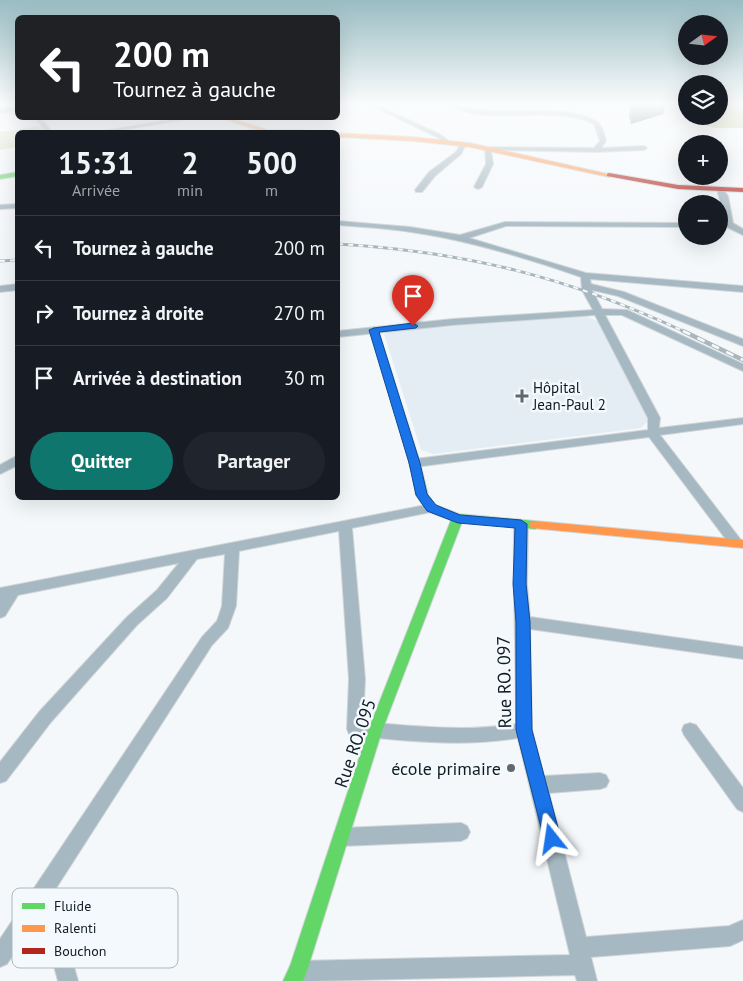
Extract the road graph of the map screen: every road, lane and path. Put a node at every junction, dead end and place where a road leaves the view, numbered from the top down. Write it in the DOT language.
graph roads {
  1 [pos="460,150"];
  2 [pos="488,150"];
  3 [pos="495,150"];
  4 [pos="584,150"];
  5 [pos="596,150"];
  6 [pos="601,150"];
  7 [pos="15,174"];
  8 [pos="0,177"];
  9 [pos="478,187"];
  10 [pos="419,190"];
  11 [pos="743,190"];
  12 [pos="720,191"];
  13 [pos="15,206"];
  14 [pos="0,207"];
  15 [pos="340,223"];
  16 [pos="729,224"];
  17 [pos="678,225"];
  18 [pos="743,233"];
  19 [pos="460,238"];
  20 [pos="586,281"];
  21 [pos="15,287"];
  22 [pos="0,289"];
  23 [pos="743,289"];
  24 [pos="598,312"];
  25 [pos="374,330"];
  26 [pos="340,334"];
  27 [pos="743,343"];
  28 [pos="743,368"];
  29 [pos="741,424"];
  30 [pos="652,434"];
  31 [pos="15,461"];
  32 [pos="415,463"];
  33 [pos="0,470"];
  34 [pos="432,508"];
  35 [pos="458,518"];
  36 [pos="521,524"];
  37 [pos="345,526"];
  38 [pos="739,543"];
  39 [pos="232,548"];
  40 [pos="192,556"];
  41 [pos="6,592"];
  42 [pos="0,612"];
  43 [pos="523,622"];
  44 [pos="743,653"];
  45 [pos="524,730"];
  46 [pos="690,730"];
  47 [pos="375,731"];
  48 [pos="0,775"];
  49 [pos="600,781"];
  50 [pos="538,784"];
  51 [pos="743,803"];
  52 [pos="462,832"];
  53 [pos="342,837"];
  54 [pos="45,888"];
  55 [pos="743,930"];
  56 [pos="12,939"];
  57 [pos="0,957"];
  58 [pos="584,965"];
  59 [pos="64,968"];
  60 [pos="295,976"];
  61 [pos="68,981"];
  1 -- 10 [label="street"];
  2 -- 9 [label="street"];
  3 -- 12 [label="street"];
  4 -- 5 [label="street"];
  5 -- 6 [label="street"];
  7 -- 8 [label="street"];
  11 -- 12 [label="street"];
  12 -- 16 [label="street"];
  13 -- 14 [label="street"];
  15 -- 19 [label="street"];
  16 -- 18 [label="street"];
  17 -- 19 [label="street"];
  19 -- 20 [label="street"];
  20 -- 23 [label="street"];
  20 -- 24 [label="street"];
  20 -- 27 [label="street"];
  21 -- 22 [label="street"];
  24 -- 25 [label="street"];
  24 -- 28 [label="street"];
  24 -- 30 [label="street"];
  25 -- 26 [label="street"];
  25 -- 32 [label="street"];
  29 -- 30 [label="street"];
  30 -- 32 [label="street"];
  30 -- 38 [label="street"];
  31 -- 33 [label="street"];
  32 -- 34 [label="street"];
  34 -- 35 [label="street"];
  34 -- 37 [label="street"];
  35 -- 36 [label="street"];
  35 -- 47 [label="street, Rue RO. 095"];
  36 -- 38 [label="street"];
  36 -- 43 [label="street, Rue RO. 097"];
  37 -- 39 [label="street"];
  37 -- 47 [label="street"];
  39 -- 40 [label="street"];
  39 -- 54 [label="street"];
  40 -- 41 [label="street"];
  40 -- 48 [label="street"];
  41 -- 42 [label="street"];
  43 -- 44 [label="street"];
  43 -- 45 [label="street, Rue RO. 097"];
  45 -- 47 [label="street"];
  45 -- 50 [label="street, Rue RO. 097"];
  46 -- 51 [label="street"];
  47 -- 53 [label="street, Rue RO. 095"];
  49 -- 50 [label="street"];
  50 -- 58 [label="street, Rue RO. 097"];
  52 -- 53 [label="street"];
  53 -- 60 [label="street, Rue RO. 095"];
  55 -- 58 [label="street"];
  56 -- 57 [label="street"];
  58 -- 60 [label="street"];
  59 -- 61 [label="street"];
}
